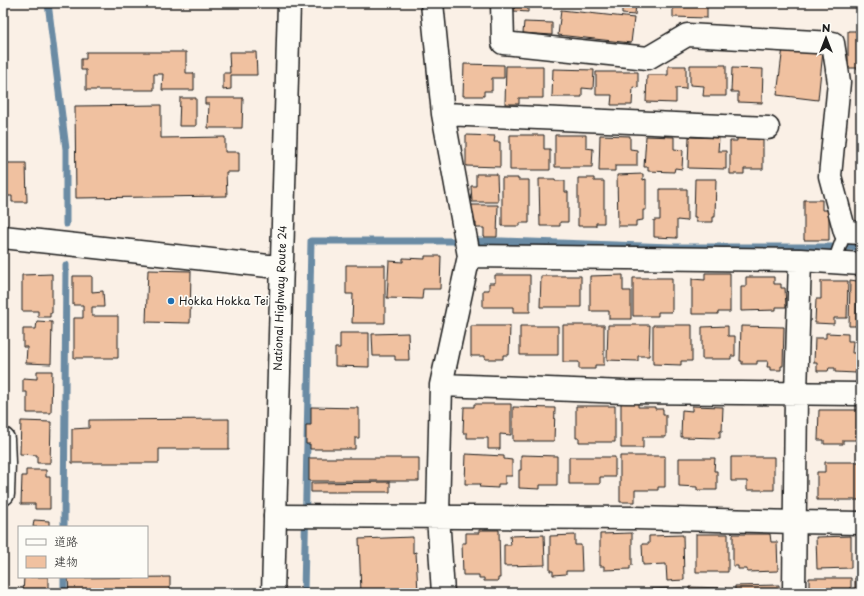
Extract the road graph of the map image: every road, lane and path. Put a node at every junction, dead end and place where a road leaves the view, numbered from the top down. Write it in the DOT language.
graph roads {
  1 [pos="289,3"];
  2 [pos="432,3"];
  3 [pos="502,3"];
  4 [pos="443,114"];
  5 [pos="768,128"];
  6 [pos="853,233"];
  7 [pos="3,237"];
  8 [pos="469,256"];
  9 [pos="800,260"];
  10 [pos="834,262"];
  11 [pos="861,264"];
  12 [pos="281,266"];
  13 [pos="441,385"];
  14 [pos="796,393"];
  15 [pos="861,394"];
  16 [pos="3,439"];
  17 [pos="3,494"];
  18 [pos="275,516"];
  19 [pos="438,516"];
  20 [pos="795,522"];
  21 [pos="861,523"];
  22 [pos="273,593"];
  23 [pos="443,593"];
  24 [pos="794,593"];
  1 -- 12 [label="main road, National Highway Route 24"];
  2 -- 4 [label="main road"];
  3 -- 6 [label="main road"];
  4 -- 5 [label="main road"];
  4 -- 8 [label="main road"];
  6 -- 10 [label="lane"];
  7 -- 12 [label="main road"];
  8 -- 9 [label="main road"];
  8 -- 13 [label="main road"];
  9 -- 10 [label="main road"];
  9 -- 14 [label="main road"];
  10 -- 11 [label="main road"];
  12 -- 18 [label="main road, National Highway Route 24"];
  13 -- 14 [label="main road"];
  13 -- 19 [label="main road"];
  14 -- 15 [label="main road"];
  14 -- 20 [label="main road"];
  16 -- 17 [label="main road"];
  18 -- 19 [label="main road"];
  18 -- 22 [label="main road, National Highway Route 24"];
  19 -- 20 [label="main road"];
  19 -- 23 [label="main road"];
  20 -- 21 [label="main road"];
  20 -- 24 [label="main road"];
}
